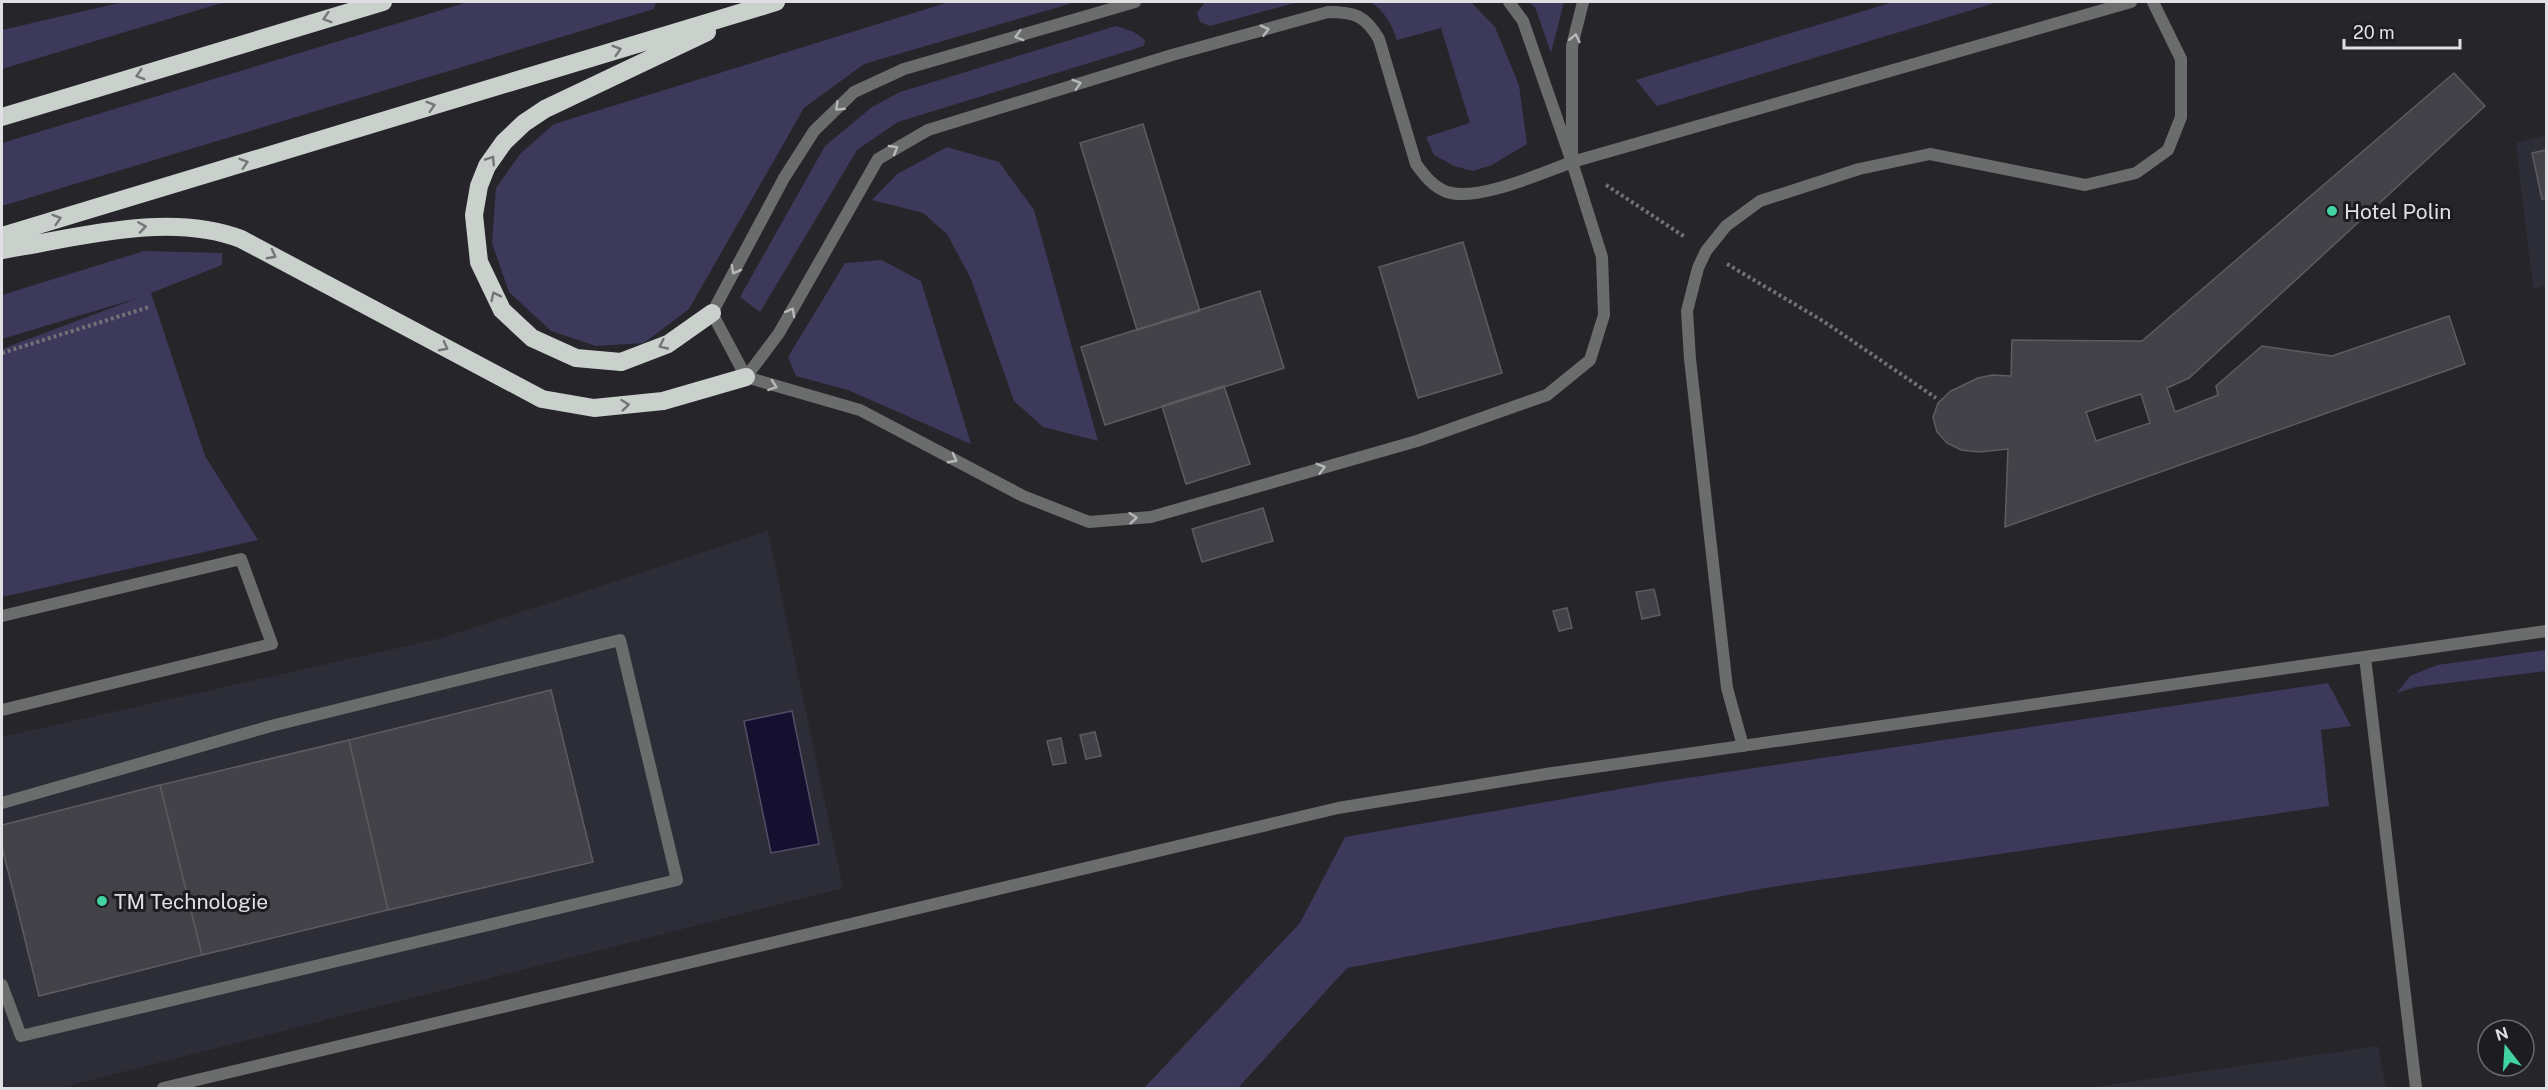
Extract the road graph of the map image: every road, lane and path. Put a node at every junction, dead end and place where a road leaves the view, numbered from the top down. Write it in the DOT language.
graph roads {
  1 [pos="383,2"];
  2 [pos="1135,2"];
  3 [pos="1509,2"];
  4 [pos="1583,2"];
  5 [pos="2131,2"];
  6 [pos="2153,2"];
  7 [pos="768,4"];
  8 [pos="2,117"];
  9 [pos="1572,162"];
  10 [pos="2,236"];
  11 [pos="2,250"];
  12 [pos="1706,250"];
  13 [pos="149,307"];
  14 [pos="712,313"];
  15 [pos="2,353"];
  16 [pos="746,377"];
  17 [pos="1936,398"];
  18 [pos="2,616"];
  19 [pos="2547,631"];
  20 [pos="2365,657"];
  21 [pos="2,710"];
  22 [pos="1743,746"];
  23 [pos="2,803"];
  24 [pos="2,985"];
  25 [pos="163,1089"];
  26 [pos="2416,1089"];
  1 -- 8 [label="highway, one-way"];
  2 -- 14 [label="street, one-way"];
  3 -- 9 [label="street"];
  9 -- 4 [label="street, one-way"];
  5 -- 9 [label="street"];
  6 -- 12 [label="street"];
  10 -- 7 [label="highway, one-way"];
  14 -- 7 [label="highway, one-way"];
  9 -- 12 [label="path"];
  16 -- 9 [label="street, one-way"];
  16 -- 9 [label="street, one-way"];
  11 -- 16 [label="highway, one-way"];
  12 -- 17 [label="path"];
  12 -- 22 [label="street"];
  13 -- 15 [label="path"];
  14 -- 16 [label="street"];
  18 -- 21 [label="street"];
  19 -- 20 [label="street"];
  20 -- 22 [label="street"];
  20 -- 26 [label="street"];
  22 -- 25 [label="street"];
  23 -- 24 [label="street"];
}
